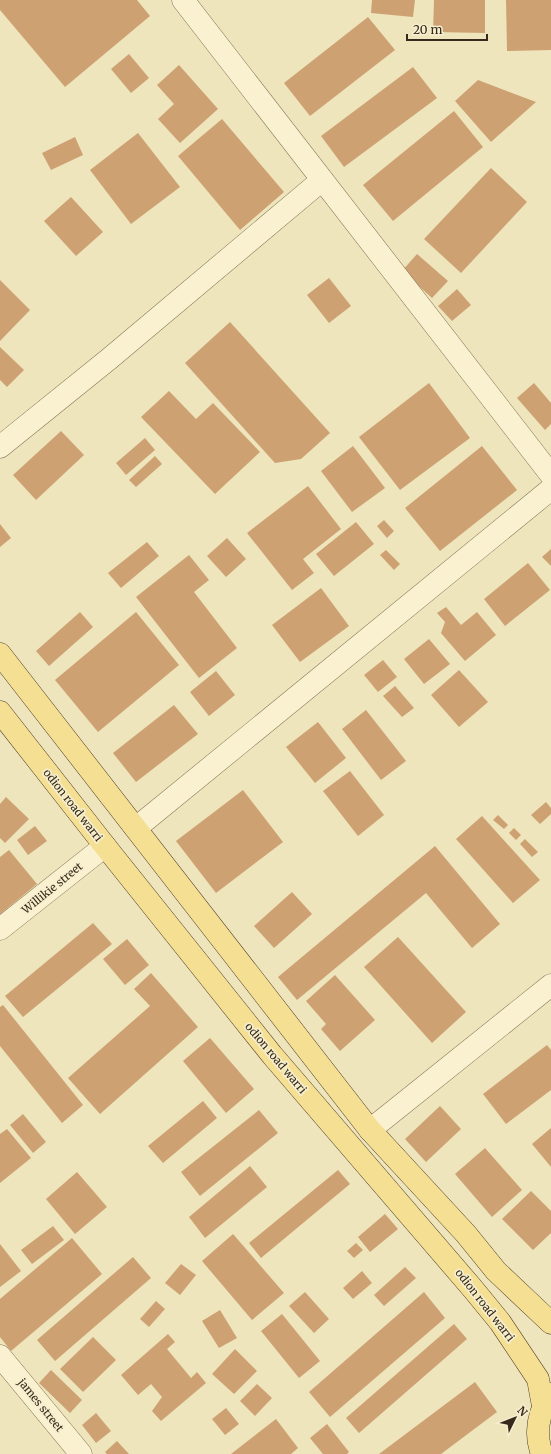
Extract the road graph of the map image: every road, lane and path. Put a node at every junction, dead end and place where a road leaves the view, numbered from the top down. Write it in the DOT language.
graph roads {
  1 [pos="183,0"];
  2 [pos="322,180"];
  3 [pos="0,447"];
  4 [pos="551,475"];
  5 [pos="551,489"];
  6 [pos="0,654"];
  7 [pos="0,712"];
  8 [pos="136,828"];
  9 [pos="105,846"];
  10 [pos="0,929"];
  11 [pos="551,985"];
  12 [pos="370,1130"];
  13 [pos="551,1323"];
  14 [pos="0,1356"];
  15 [pos="547,1399"];
  16 [pos="539,1452"];
  17 [pos="81,1454"];
  1 -- 2 [label="street"];
  2 -- 3 [label="street"];
  2 -- 4 [label="street"];
  5 -- 8 [label="street"];
  6 -- 8 [label="main road"];
  7 -- 9 [label="main road, odion road warri"];
  8 -- 12 [label="main road"];
  9 -- 10 [label="street, Willikie street"];
  9 -- 15 [label="main road, odion road warri"];
  11 -- 12 [label="street"];
  12 -- 13 [label="main road"];
  14 -- 17 [label="street, james street"];
  15 -- 16 [label="main road"];
}
